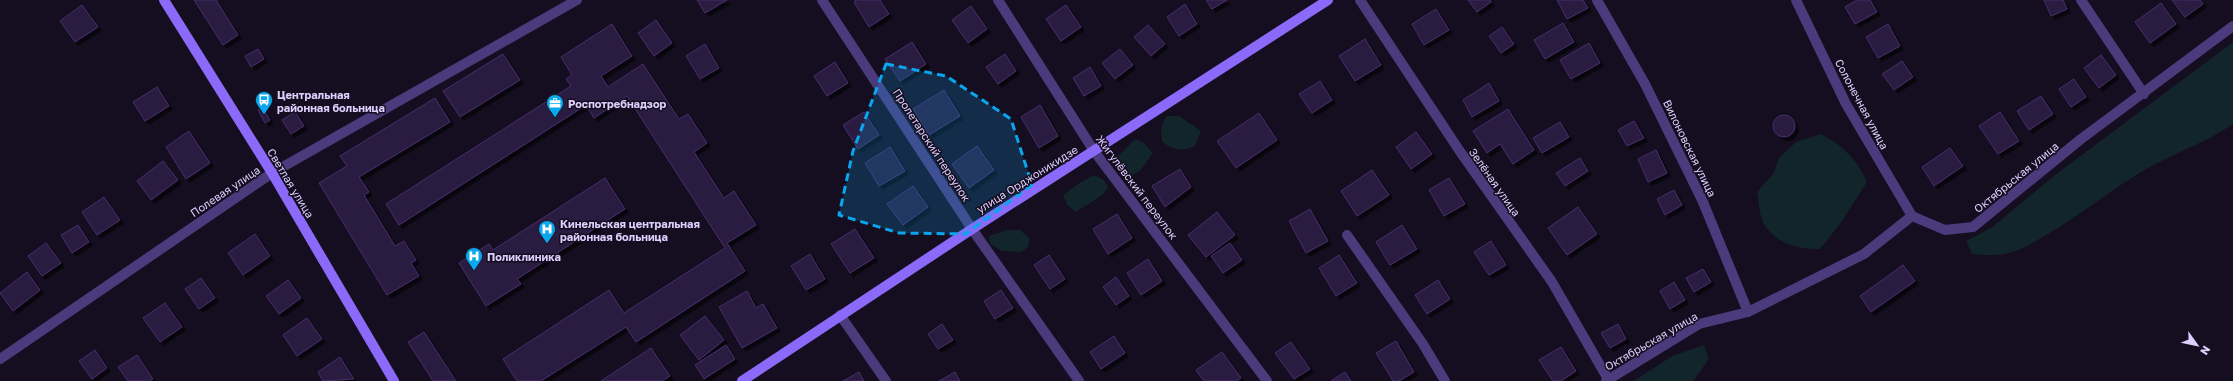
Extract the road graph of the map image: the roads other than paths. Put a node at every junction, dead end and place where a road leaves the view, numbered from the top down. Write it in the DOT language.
graph roads {
  1 [pos="164,0"];
  2 [pos="577,0"];
  3 [pos="822,0"];
  4 [pos="998,0"];
  5 [pos="1328,0"];
  6 [pos="1360,0"];
  7 [pos="1597,0"];
  8 [pos="1796,0"];
  9 [pos="2081,0"];
  10 [pos="2233,26"];
  11 [pos="2144,94"];
  12 [pos="1094,151"];
  13 [pos="272,173"];
  14 [pos="1912,216"];
  15 [pos="972,229"];
  16 [pos="1347,235"];
  17 [pos="1748,312"];
  18 [pos="840,315"];
  19 [pos="0,359"];
  20 [pos="1607,380"];
  21 [pos="394,381"];
  22 [pos="742,381"];
  23 [pos="886,381"];
  24 [pos="1079,381"];
  25 [pos="1267,381"];
  26 [pos="1446,381"];
  1 -- 13 [label="street, Светлая улица"];
  2 -- 13 [label="street, Полевая улица"];
  3 -- 15 [label="street, Пролетарский переулок"];
  4 -- 12 [label="street, Жигулёвский переулок"];
  5 -- 12 [label="street, улица Орджоникидзе"];
  6 -- 20 [label="street, Зелёная улица"];
  7 -- 17 [label="street, Вилоновская улица"];
  8 -- 14 [label="street, Солонечная улица"];
  9 -- 11 [label="street"];
  10 -- 11 [label="street, Октябрьская улица"];
  11 -- 14 [label="street, Октябрьская улица"];
  12 -- 15 [label="street, улица Орджоникидзе"];
  12 -- 25 [label="street, Жигулёвский переулок"];
  13 -- 19 [label="street, Полевая улица"];
  13 -- 21 [label="street, Светлая улица"];
  14 -- 17 [label="street, Октябрьская улица"];
  15 -- 18 [label="street, улица Орджоникидзе"];
  15 -- 24 [label="street, Пролетарский переулок"];
  16 -- 26 [label="street"];
  17 -- 20 [label="street, Октябрьская улица"];
  18 -- 22 [label="street, улица Орджоникидзе"];
  18 -- 23 [label="street"];
}
